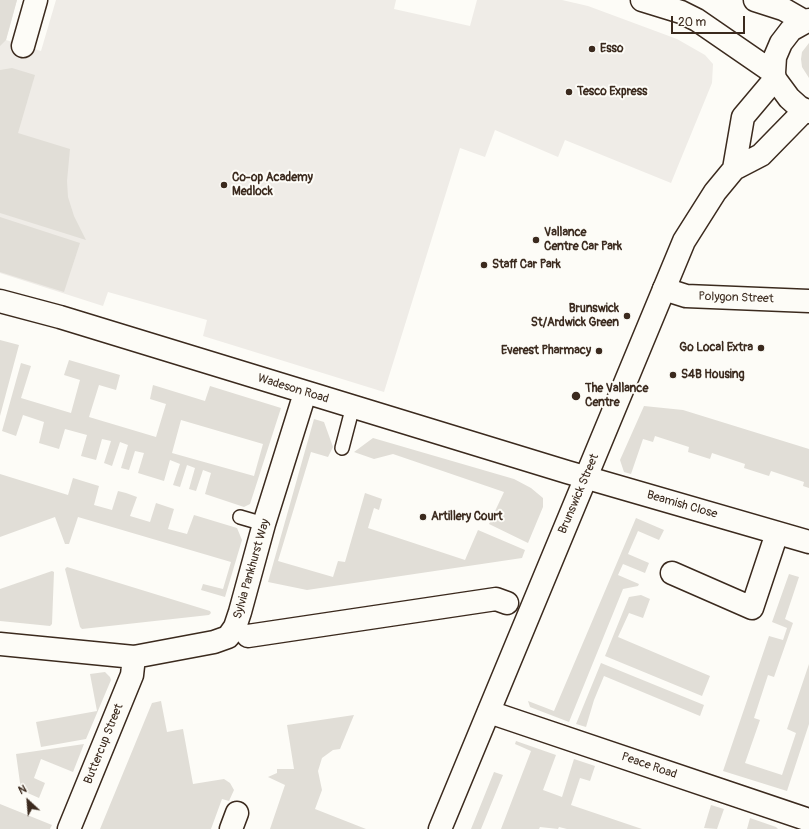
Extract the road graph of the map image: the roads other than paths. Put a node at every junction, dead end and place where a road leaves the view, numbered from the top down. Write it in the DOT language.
graph roads {
  1 [pos="36,0"];
  2 [pos="642,0"];
  3 [pos="755,0"];
  4 [pos="806,20"];
  5 [pos="23,46"];
  6 [pos="775,76"];
  7 [pos="807,111"];
  8 [pos="734,169"];
  9 [pos="664,289"];
  10 [pos="0,301"];
  11 [pos="809,301"];
  12 [pos="305,393"];
  13 [pos="353,406"];
  14 [pos="342,448"];
  15 [pos="586,477"];
  16 [pos="240,517"];
  17 [pos="264,524"];
  18 [pos="777,533"];
  19 [pos="809,542"];
  20 [pos="672,573"];
  21 [pos="507,603"];
  22 [pos="248,636"];
  23 [pos="0,644"];
  24 [pos="134,657"];
  25 [pos="489,712"];
  26 [pos="809,820"];
  27 [pos="69,829"];
  28 [pos="440,829"];
  1 -- 5 [label="main road"];
  2 -- 6 [label="main road"];
  3 -- 4 [label="main road"];
  4 -- 6 [label="main road"];
  6 -- 7 [label="main road"];
  6 -- 8 [label="main road, Brunswick Street"];
  7 -- 8 [label="main road, Brunswick Street"];
  8 -- 9 [label="main road, Brunswick Street"];
  9 -- 11 [label="main road, Polygon Street"];
  9 -- 15 [label="main road, Brunswick Street"];
  10 -- 12 [label="main road, Wadeson Road"];
  12 -- 13 [label="main road, Wadeson Road"];
  12 -- 17 [label="main road, Sylvia Pankhurst Way"];
  13 -- 14 [label="lane"];
  13 -- 15 [label="main road, Wadeson Road"];
  15 -- 18 [label="main road, Beamish Close"];
  15 -- 25 [label="main road, Brunswick Street"];
  16 -- 17 [label="lane"];
  17 -- 24 [label="main road, Sylvia Pankhurst Way"];
  18 -- 19 [label="main road, Beamish Close"];
  18 -- 20 [label="main road"];
  21 -- 22 [label="main road"];
  23 -- 24 [label="main road, Sylvia Pankhurst Way"];
  24 -- 27 [label="main road, Buttercup Street"];
  25 -- 26 [label="main road, Peace Road"];
  25 -- 28 [label="main road, Brunswick Street"];
}
